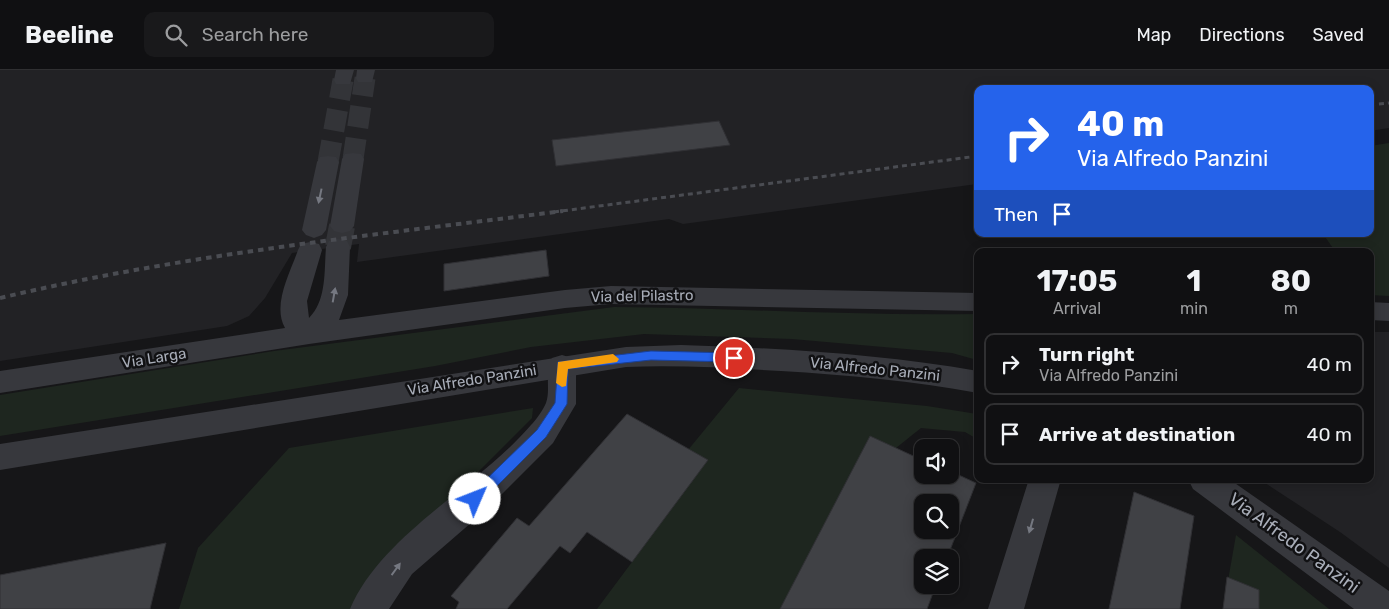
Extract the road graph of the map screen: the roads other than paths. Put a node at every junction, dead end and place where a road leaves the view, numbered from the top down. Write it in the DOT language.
graph roads {
  1 [pos="353,159"];
  2 [pos="328,162"];
  3 [pos="974,302"];
  4 [pos="1374,311"];
  5 [pos="1389,312"];
  6 [pos="309,334"];
  7 [pos="562,366"];
  8 [pos="974,381"];
  9 [pos="0,382"];
  10 [pos="0,457"];
  11 [pos="1044,483"];
  12 [pos="1210,483"];
  13 [pos="368,609"];
  14 [pos="1006,609"];
  15 [pos="1384,609"];
  6 -- 1 [label="street, one-way"];
  2 -- 6 [label="street, one-way"];
  3 -- 6 [label="street, Via del Pilastro"];
  4 -- 5 [label="street"];
  6 -- 9 [label="street, Via Larga"];
  7 -- 8 [label="street, Via Alfredo Panzini"];
  7 -- 10 [label="street, Via Alfredo Panzini"];
  13 -- 7 [label="street, one-way"];
  11 -- 14 [label="street, one-way"];
  12 -- 15 [label="street, Via Alfredo Panzini"];
}
